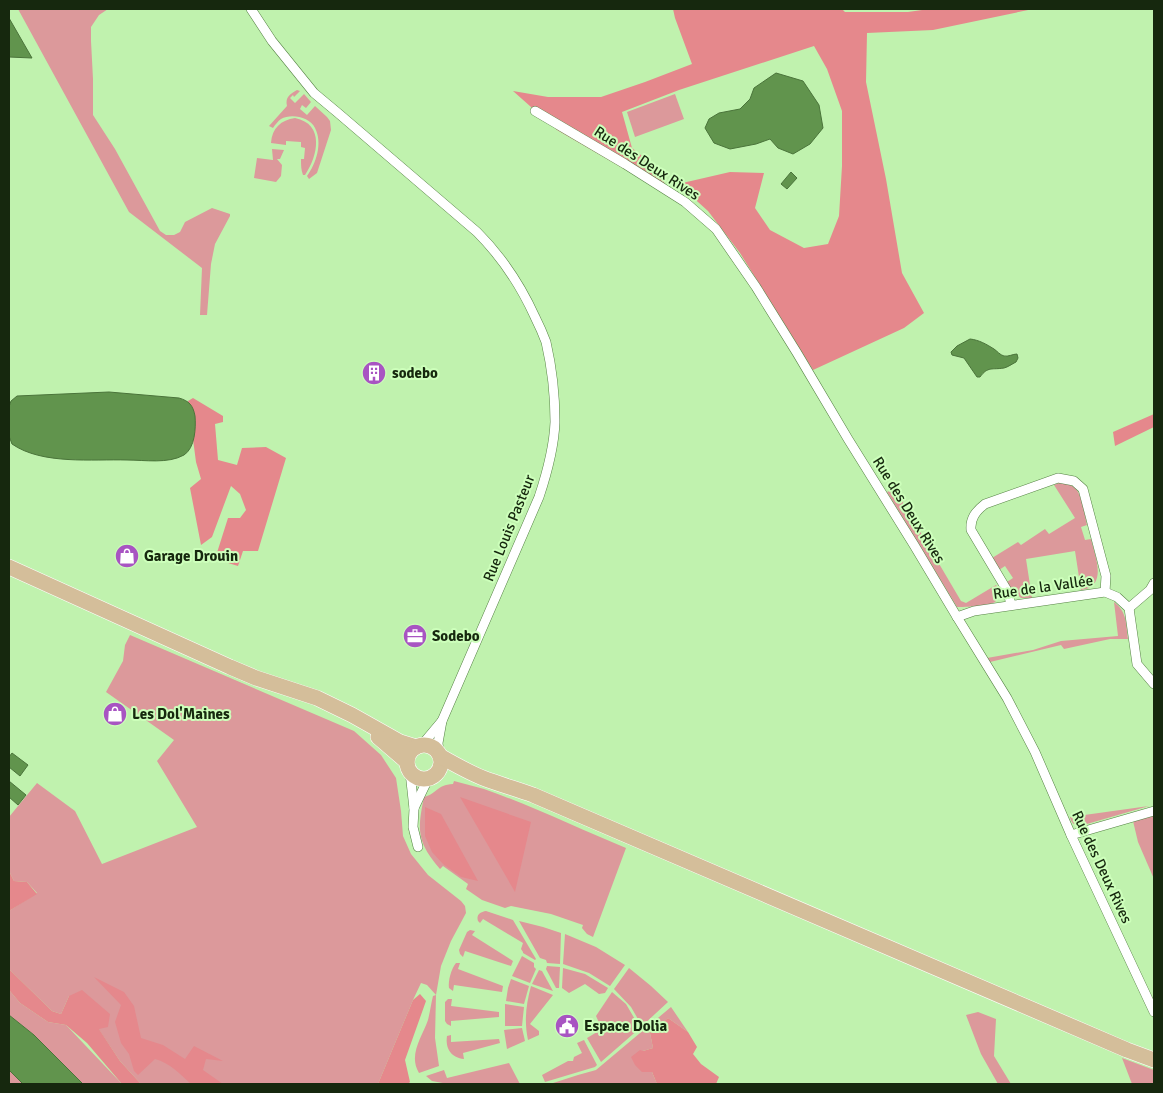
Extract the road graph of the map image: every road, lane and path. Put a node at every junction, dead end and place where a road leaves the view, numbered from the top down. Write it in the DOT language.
graph roads {
  1 [pos="251,9"];
  2 [pos="535,111"];
  3 [pos="9,567"];
  4 [pos="1154,583"];
  5 [pos="1105,592"];
  6 [pos="1011,605"];
  7 [pos="1129,608"];
  8 [pos="957,617"];
  9 [pos="1154,684"];
  10 [pos="352,715"];
  11 [pos="442,721"];
  12 [pos="418,746"];
  13 [pos="439,755"];
  14 [pos="409,767"];
  15 [pos="432,776"];
  16 [pos="483,778"];
  17 [pos="414,809"];
  18 [pos="1154,811"];
  19 [pos="1071,835"];
  20 [pos="418,847"];
  21 [pos="1154,1012"];
  22 [pos="1154,1060"];
  1 -- 11 [label="street, Rue Louis Pasteur"];
  2 -- 8 [label="street, Rue des Deux Rives"];
  3 -- 10 [label="main road"];
  4 -- 7 [label="street"];
  5 -- 6 [label="street, Rue de la Vallée"];
  5 -- 6 [label="street"];
  5 -- 7 [label="street, Rue de la Vallée"];
  6 -- 8 [label="street, Rue de la Vallée"];
  7 -- 9 [label="street"];
  8 -- 19 [label="street, Rue des Deux Rives"];
  10 -- 12 [label="main road"];
  10 -- 14 [label="main road"];
  11 -- 12 [label="street, Rue Louis Pasteur"];
  11 -- 13 [label="street, Rue Louis Pasteur"];
  12 -- 13 [label="main road"];
  12 -- 14 [label="main road"];
  13 -- 15 [label="main road"];
  13 -- 16 [label="main road"];
  14 -- 15 [label="main road"];
  14 -- 17 [label="street"];
  15 -- 16 [label="main road"];
  15 -- 17 [label="street"];
  16 -- 22 [label="main road"];
  17 -- 20 [label="street"];
  18 -- 19 [label="street"];
  19 -- 21 [label="street, Rue des Deux Rives"];
}
